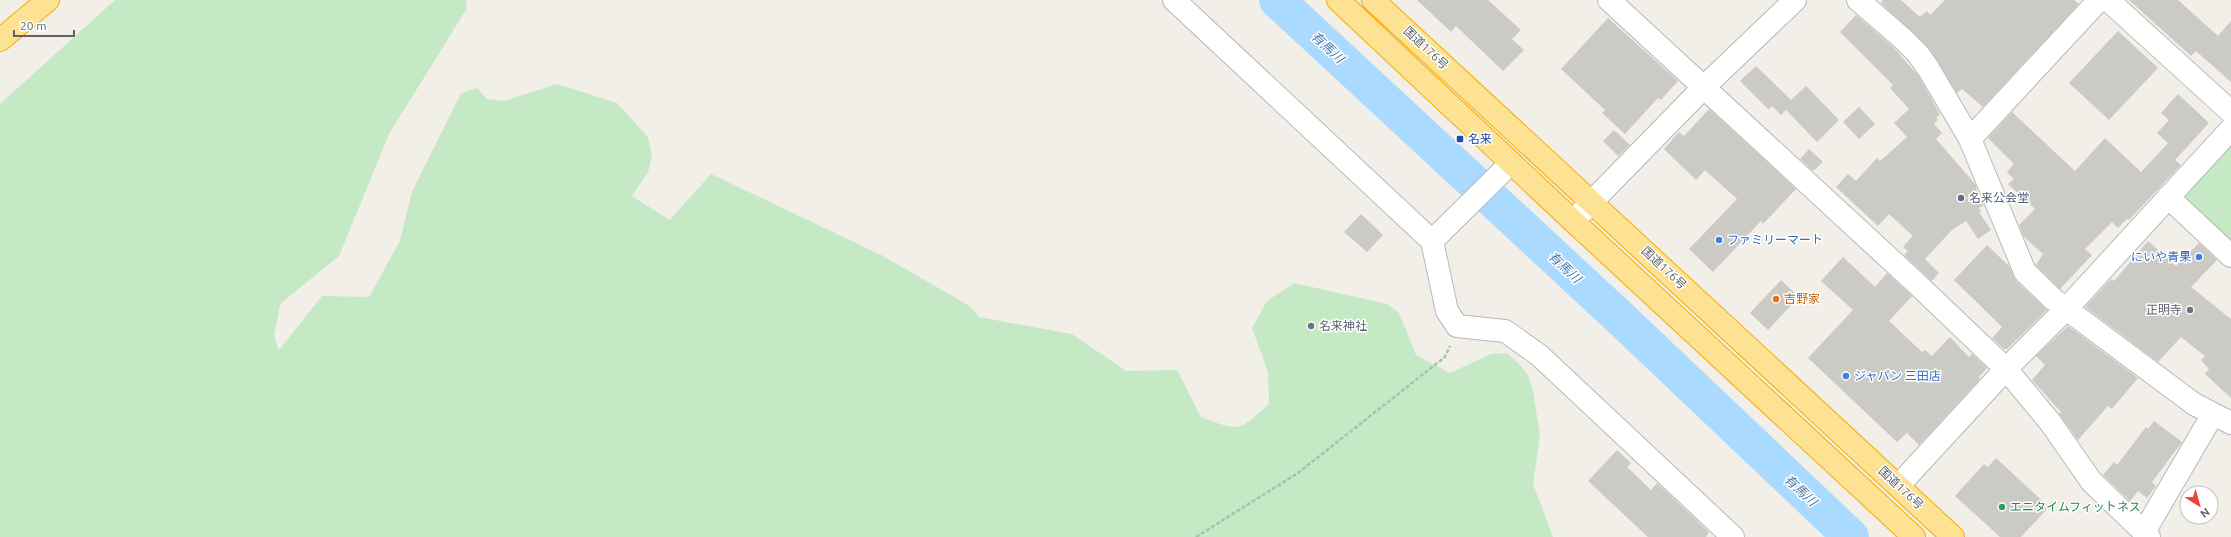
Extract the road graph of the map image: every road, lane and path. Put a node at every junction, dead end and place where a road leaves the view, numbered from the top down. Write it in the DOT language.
graph roads {
  1 [pos="48,0"];
  2 [pos="1174,0"];
  3 [pos="1338,0"];
  4 [pos="1373,0"];
  5 [pos="1610,0"];
  6 [pos="1796,0"];
  7 [pos="1858,0"];
  8 [pos="2099,0"];
  9 [pos="2108,0"];
  10 [pos="0,40"];
  11 [pos="1704,88"];
  12 [pos="2231,112"];
  13 [pos="2231,129"];
  14 [pos="1970,139"];
  15 [pos="1504,169"];
  16 [pos="2168,197"];
  17 [pos="1592,202"];
  18 [pos="1573,222"];
  19 [pos="1432,241"];
  20 [pos="2231,256"];
  21 [pos="2067,308"];
  22 [pos="1457,326"];
  23 [pos="2006,369"];
  24 [pos="2222,419"];
  25 [pos="1898,485"];
  26 [pos="2146,535"];
  27 [pos="1196,537"];
  28 [pos="1733,537"];
  29 [pos="1914,537"];
  30 [pos="1953,537"];
  1 -- 10 [label="highway"];
  2 -- 19 [label="street"];
  3 -- 15 [label="highway"];
  4 -- 17 [label="highway, 国道176号"];
  5 -- 11 [label="street"];
  6 -- 11 [label="street"];
  7 -- 14 [label="street"];
  8 -- 14 [label="street"];
  9 -- 12 [label="street"];
  11 -- 17 [label="street"];
  11 -- 23 [label="street"];
  13 -- 16 [label="street"];
  14 -- 21 [label="street"];
  15 -- 18 [label="highway"];
  15 -- 19 [label="street"];
  16 -- 20 [label="street"];
  16 -- 21 [label="street"];
  17 -- 18 [label="street"];
  17 -- 25 [label="highway, 国道176号"];
  18 -- 29 [label="highway"];
  19 -- 22 [label="street"];
  21 -- 23 [label="street"];
  21 -- 24 [label="street"];
  22 -- 27 [label="path"];
  22 -- 28 [label="street"];
  23 -- 25 [label="street"];
  23 -- 26 [label="street"];
  24 -- 26 [label="street"];
  25 -- 30 [label="highway, 国道176号"];
}
